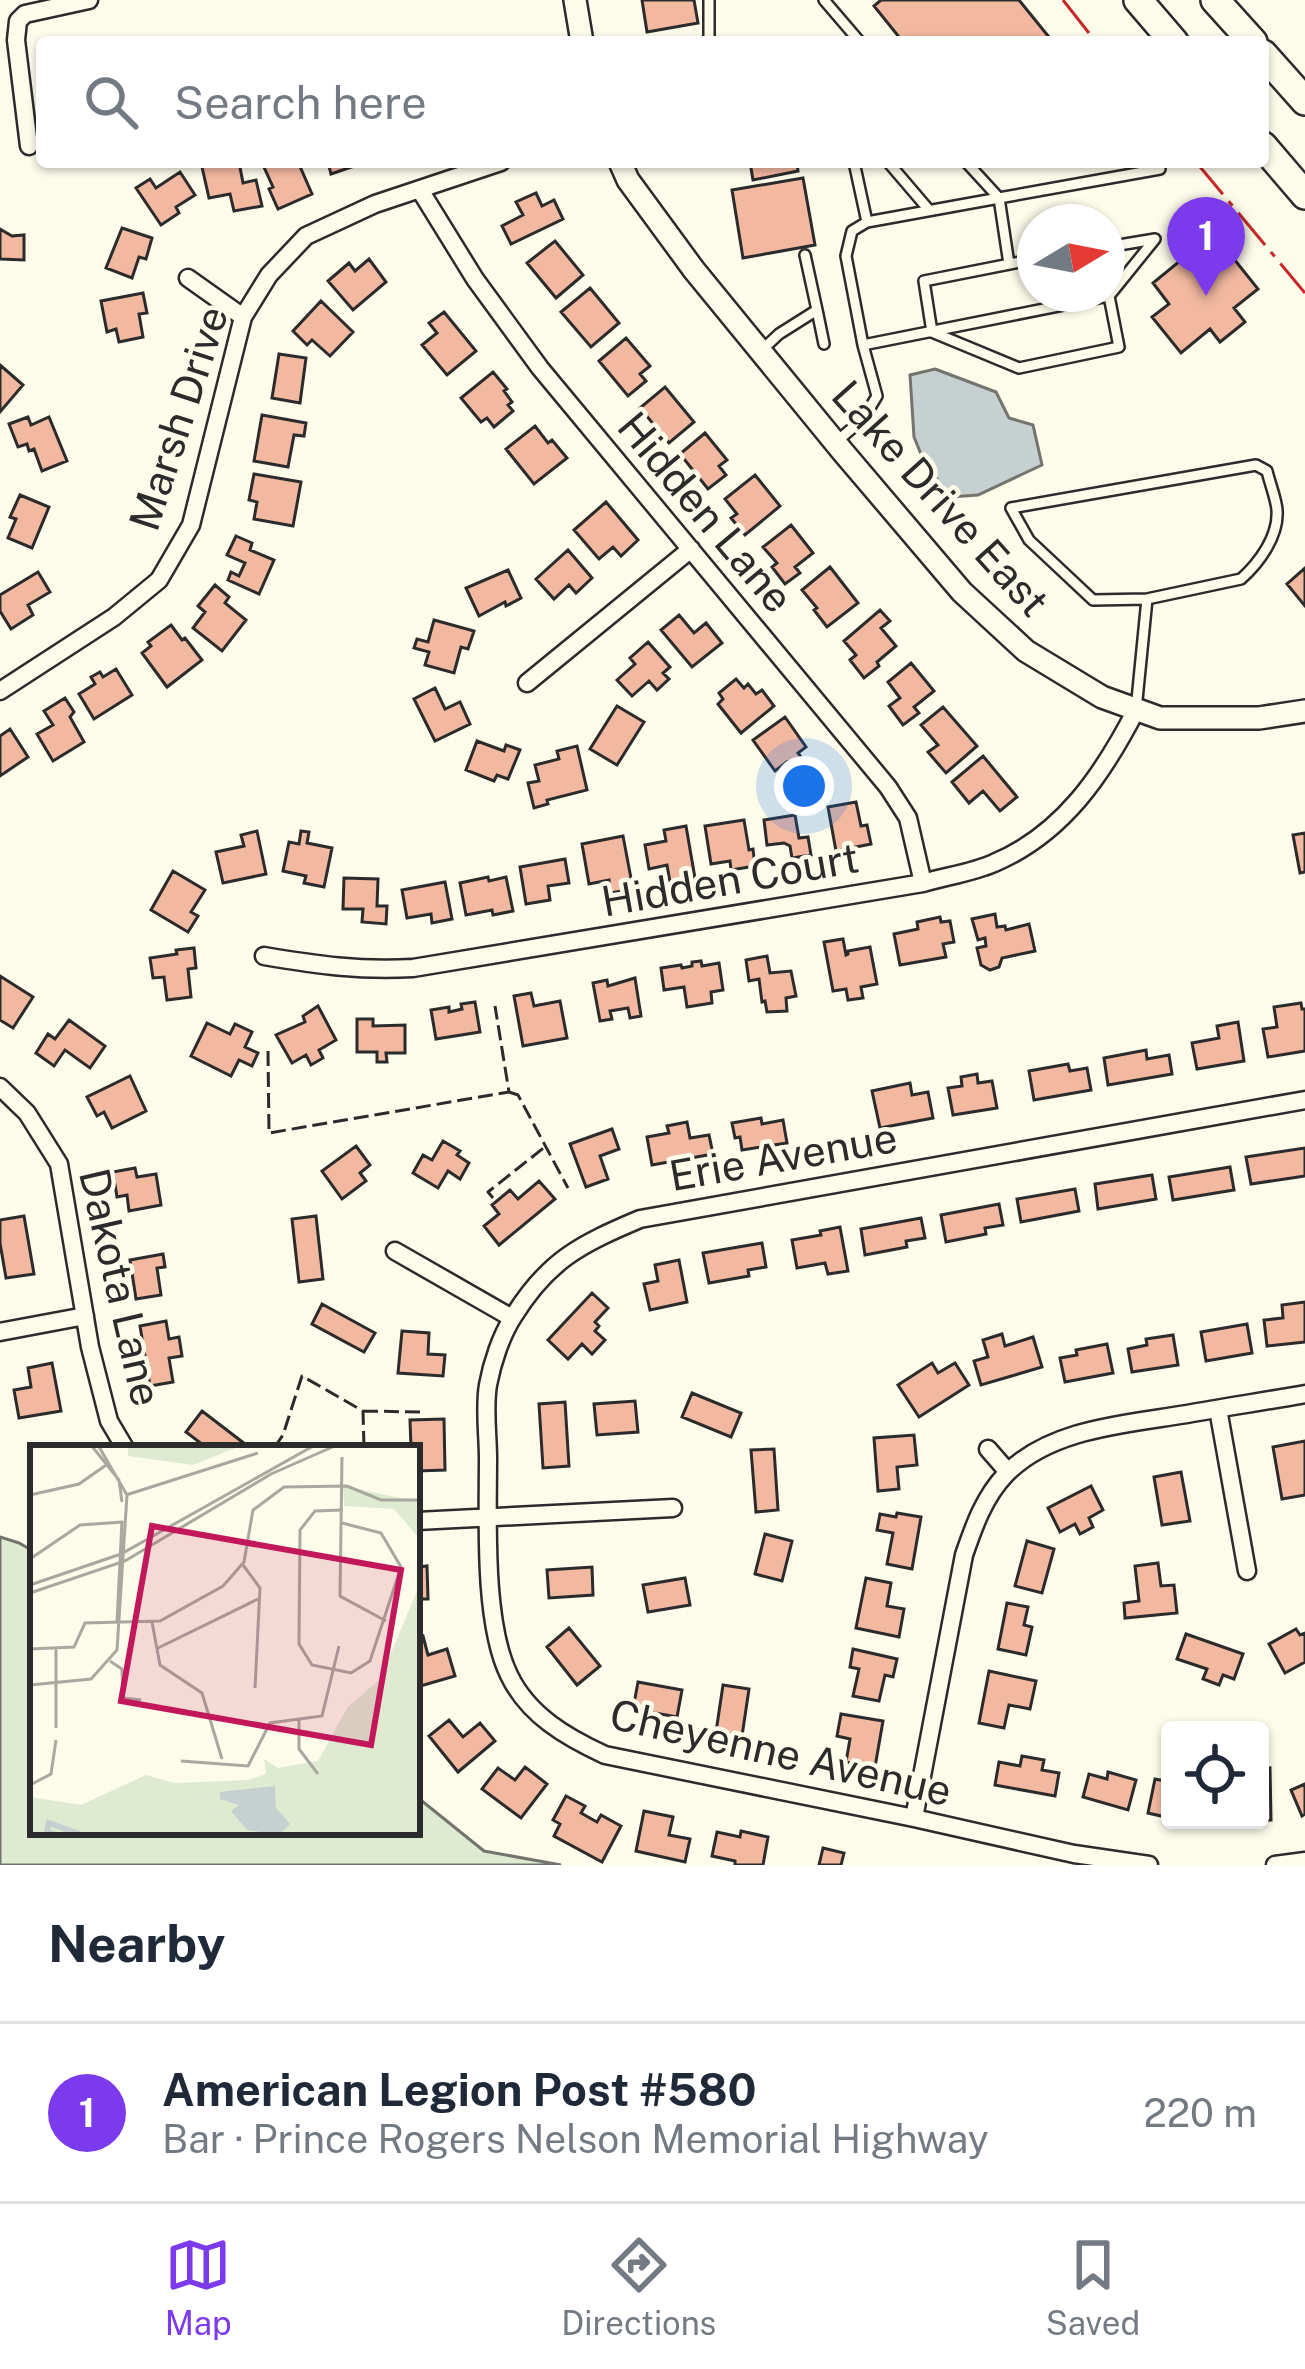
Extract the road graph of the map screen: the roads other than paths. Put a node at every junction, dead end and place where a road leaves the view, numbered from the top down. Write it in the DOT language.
graph roads {
  1 [pos="89,0"];
  2 [pos="575,0"];
  3 [pos="709,0"];
  4 [pos="824,0"];
  5 [pos="1138,0"];
  6 [pos="1216,0"];
  7 [pos="581,36"];
  8 [pos="709,36"];
  9 [pos="855,36"];
  10 [pos="1169,36"];
  11 [pos="1248,36"];
  12 [pos="1269,60"];
  13 [pos="1305,101"];
  14 [pos="29,146"];
  15 [pos="1269,153"];
  16 [pos="483,168"];
  17 [pos="623,168"];
  18 [pos="855,168"];
  19 [pos="893,168"];
  20 [pos="972,168"];
  21 [pos="1159,168"];
  22 [pos="420,190"];
  23 [pos="1305,194"];
  24 [pos="999,198"];
  25 [pos="929,210"];
  26 [pos="867,222"];
  27 [pos="1125,244"];
  28 [pos="805,255"];
  29 [pos="1017,263"];
  30 [pos="1009,264"];
  31 [pos="1125,276"];
  32 [pos="188,278"];
  33 [pos="818,310"];
  34 [pos="1030,312"];
  35 [pos="1112,312"];
  36 [pos="243,317"];
  37 [pos="932,332"];
  38 [pos="824,344"];
  39 [pos="863,344"];
  40 [pos="760,351"];
  41 [pos="835,442"];
  42 [pos="691,549"];
  43 [pos="1147,598"];
  44 [pos="527,683"];
  45 [pos="0,691"];
  46 [pos="1136,710"];
  47 [pos="1305,711"];
  48 [pos="922,883"];
  49 [pos="264,956"];
  50 [pos="0,1087"];
  51 [pos="1305,1100"];
  52 [pos="395,1251"];
  53 [pos="85,1316"];
  54 [pos="512,1318"];
  55 [pos="0,1332"];
  56 [pos="1305,1394"];
  57 [pos="1218,1409"];
  58 [pos="123,1445"];
  59 [pos="988,1449"];
  60 [pos="1008,1472"];
  61 [pos="674,1508"];
  62 [pos="488,1519"];
  63 [pos="420,1521"];
  64 [pos="1247,1571"];
  65 [pos="914,1818"];
  66 [pos="1305,1861"];
  67 [pos="1149,1865"];
  68 [pos="1275,1865"];
  1 -- 14 [label="street"];
  2 -- 7 [label="street"];
  3 -- 8 [label="lane"];
  4 -- 9 [label="lane"];
  5 -- 10 [label="main road"];
  6 -- 11 [label="main road"];
  12 -- 13 [label="main road"];
  15 -- 23 [label="main road"];
  16 -- 22 [label="street, Marsh Drive"];
  17 -- 40 [label="street, Lake Drive East"];
  18 -- 26 [label="lane"];
  19 -- 25 [label="lane"];
  20 -- 24 [label="lane"];
  21 -- 24 [label="lane"];
  22 -- 36 [label="street, Marsh Drive"];
  22 -- 42 [label="street, Hidden Lane"];
  24 -- 25 [label="lane"];
  24 -- 30 [label="lane"];
  25 -- 26 [label="lane"];
  26 -- 39 [label="lane"];
  27 -- 31 [label="lane"];
  28 -- 33 [label="lane"];
  29 -- 30 [label="lane"];
  30 -- 37 [label="lane"];
  32 -- 36 [label="street"];
  33 -- 38 [label="lane"];
  33 -- 40 [label="lane"];
  34 -- 37 [label="lane"];
  35 -- 37 [label="lane"];
  36 -- 45 [label="street, Marsh Drive"];
  37 -- 39 [label="lane"];
  39 -- 41 [label="lane"];
  40 -- 41 [label="street, Lake Drive East"];
  41 -- 46 [label="street, Lake Drive East"];
  42 -- 44 [label="street"];
  42 -- 48 [label="street, Hidden Lane"];
  43 -- 43 [label="lane"];
  43 -- 46 [label="lane"];
  46 -- 47 [label="street, Lake Drive East"];
  46 -- 48 [label="street, Hidden Court"];
  48 -- 49 [label="street, Hidden Court"];
  50 -- 53 [label="street, Dakota Lane"];
  51 -- 54 [label="street, Erie Avenue"];
  52 -- 54 [label="street"];
  53 -- 55 [label="street"];
  53 -- 58 [label="street, Dakota Lane"];
  54 -- 62 [label="street, Erie Avenue"];
  56 -- 57 [label="street"];
  57 -- 60 [label="street"];
  57 -- 64 [label="street"];
  59 -- 60 [label="street"];
  60 -- 65 [label="street"];
  61 -- 62 [label="street"];
  62 -- 63 [label="street"];
  62 -- 65 [label="street, Cheyenne Avenue"];
  65 -- 67 [label="street, Cheyenne Avenue"];
  66 -- 68 [label="street"];
}
